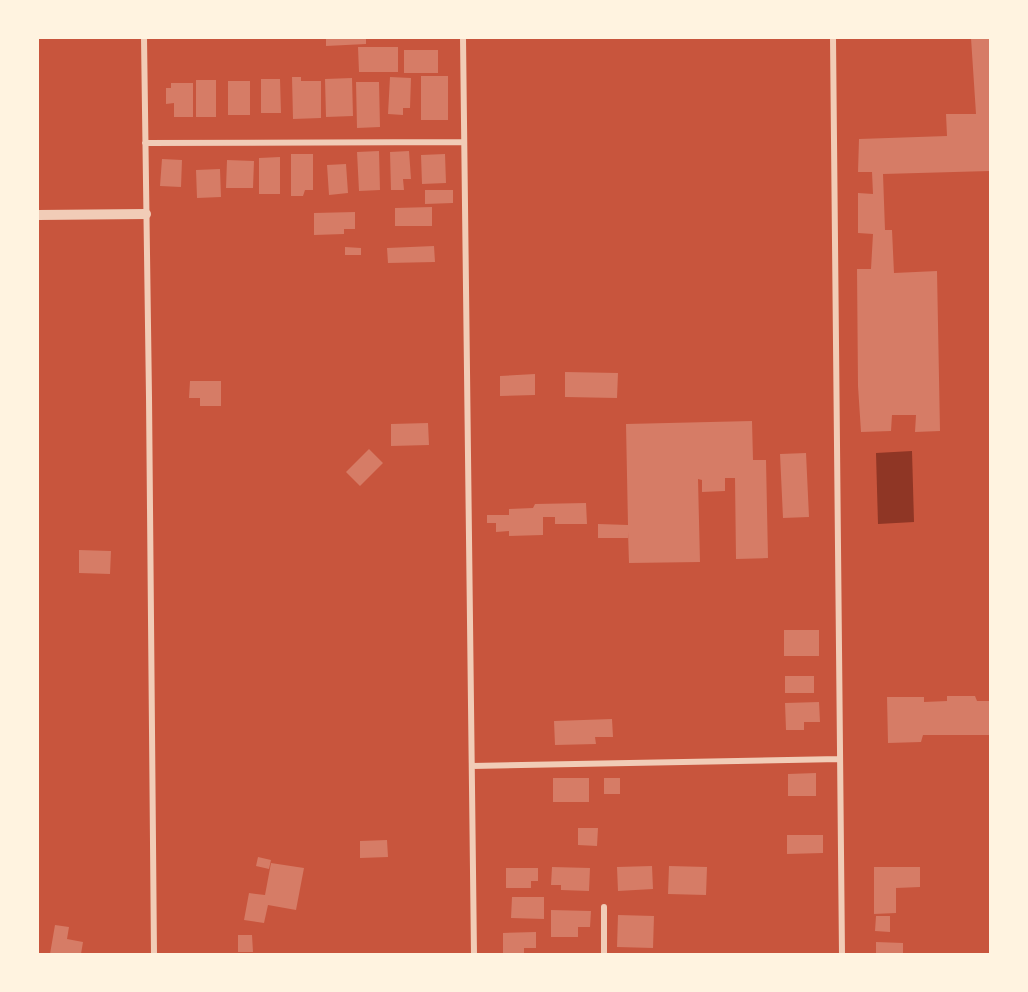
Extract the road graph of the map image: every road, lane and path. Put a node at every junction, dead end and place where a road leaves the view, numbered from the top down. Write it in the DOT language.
graph roads {
  1 [pos="144,38"];
  2 [pos="463,38"];
  3 [pos="833,38"];
  4 [pos="464,142"];
  5 [pos="145,143"];
  6 [pos="146,214"];
  7 [pos="38,215"];
  8 [pos="840,759"];
  9 [pos="472,766"];
  10 [pos="604,907"];
  11 [pos="154,954"];
  12 [pos="474,954"];
  13 [pos="604,954"];
  14 [pos="842,954"];
  1 -- 5 [label="street"];
  2 -- 4 [label="street"];
  3 -- 8 [label="street"];
  4 -- 5 [label="street"];
  4 -- 9 [label="street"];
  5 -- 6 [label="street"];
  6 -- 7 [label="street"];
  6 -- 11 [label="street"];
  8 -- 9 [label="street"];
  8 -- 14 [label="street"];
  9 -- 12 [label="street"];
  10 -- 13 [label="street"];
}
